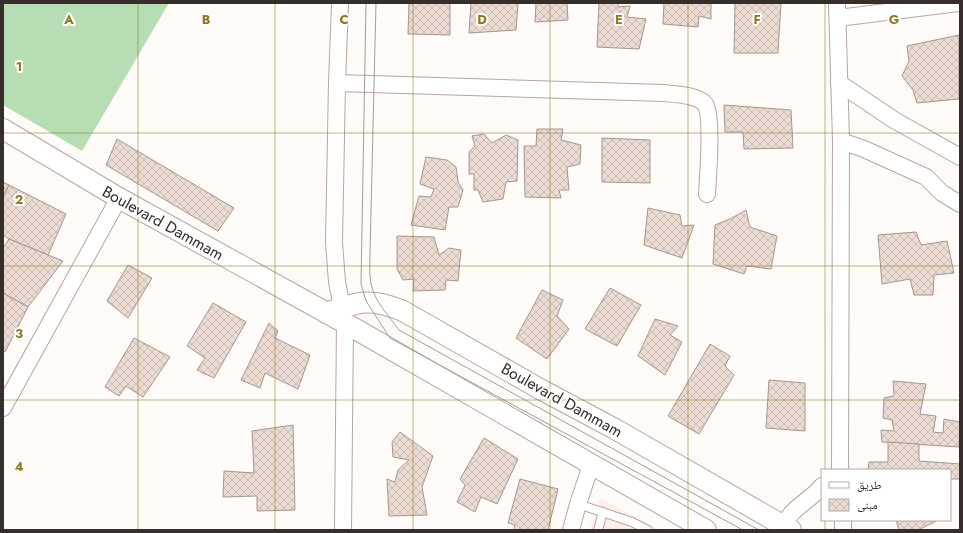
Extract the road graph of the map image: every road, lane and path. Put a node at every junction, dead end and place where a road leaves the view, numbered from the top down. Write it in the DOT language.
graph roads {
  1 [pos="340,3"];
  2 [pos="958,3"];
  3 [pos="837,11"];
  4 [pos="337,83"];
  5 [pos="839,83"];
  6 [pos="3,129"];
  7 [pos="841,141"];
  8 [pos="960,157"];
  9 [pos="960,192"];
  10 [pos="942,193"];
  11 [pos="707,194"];
  12 [pos="119,198"];
  13 [pos="960,204"];
  14 [pos="338,314"];
  15 [pos="3,408"];
  16 [pos="840,437"];
  17 [pos="591,465"];
  18 [pos="830,469"];
  19 [pos="840,469"];
  20 [pos="821,487"];
  21 [pos="578,504"];
  22 [pos="800,505"];
  23 [pos="821,505"];
  24 [pos="603,512"];
  25 [pos="631,526"];
  26 [pos="786,529"];
  27 [pos="343,530"];
  28 [pos="571,530"];
  29 [pos="598,530"];
  30 [pos="648,530"];
  31 [pos="706,530"];
  1 -- 4 [label="street"];
  2 -- 3 [label="street"];
  3 -- 5 [label="street"];
  4 -- 11 [label="street"];
  4 -- 14 [label="street"];
  5 -- 7 [label="street"];
  5 -- 8 [label="street"];
  6 -- 12 [label="street, Boulevard Dammam"];
  7 -- 10 [label="street"];
  7 -- 16 [label="street"];
  9 -- 10 [label="street"];
  10 -- 13 [label="street"];
  12 -- 14 [label="street, Boulevard Dammam"];
  12 -- 15 [label="street"];
  14 -- 17 [label="street, Boulevard Dammam"];
  14 -- 26 [label="street, Boulevard Dammam"];
  14 -- 27 [label="street"];
  16 -- 18 [label="street"];
  16 -- 19 [label="street"];
  17 -- 21 [label="street"];
  17 -- 31 [label="street, Boulevard Dammam"];
  20 -- 22 [label="street"];
  21 -- 24 [label="lane"];
  21 -- 28 [label="street"];
  22 -- 23 [label="street"];
  22 -- 26 [label="street"];
  24 -- 25 [label="lane"];
  24 -- 29 [label="lane"];
  25 -- 30 [label="lane"];
}
